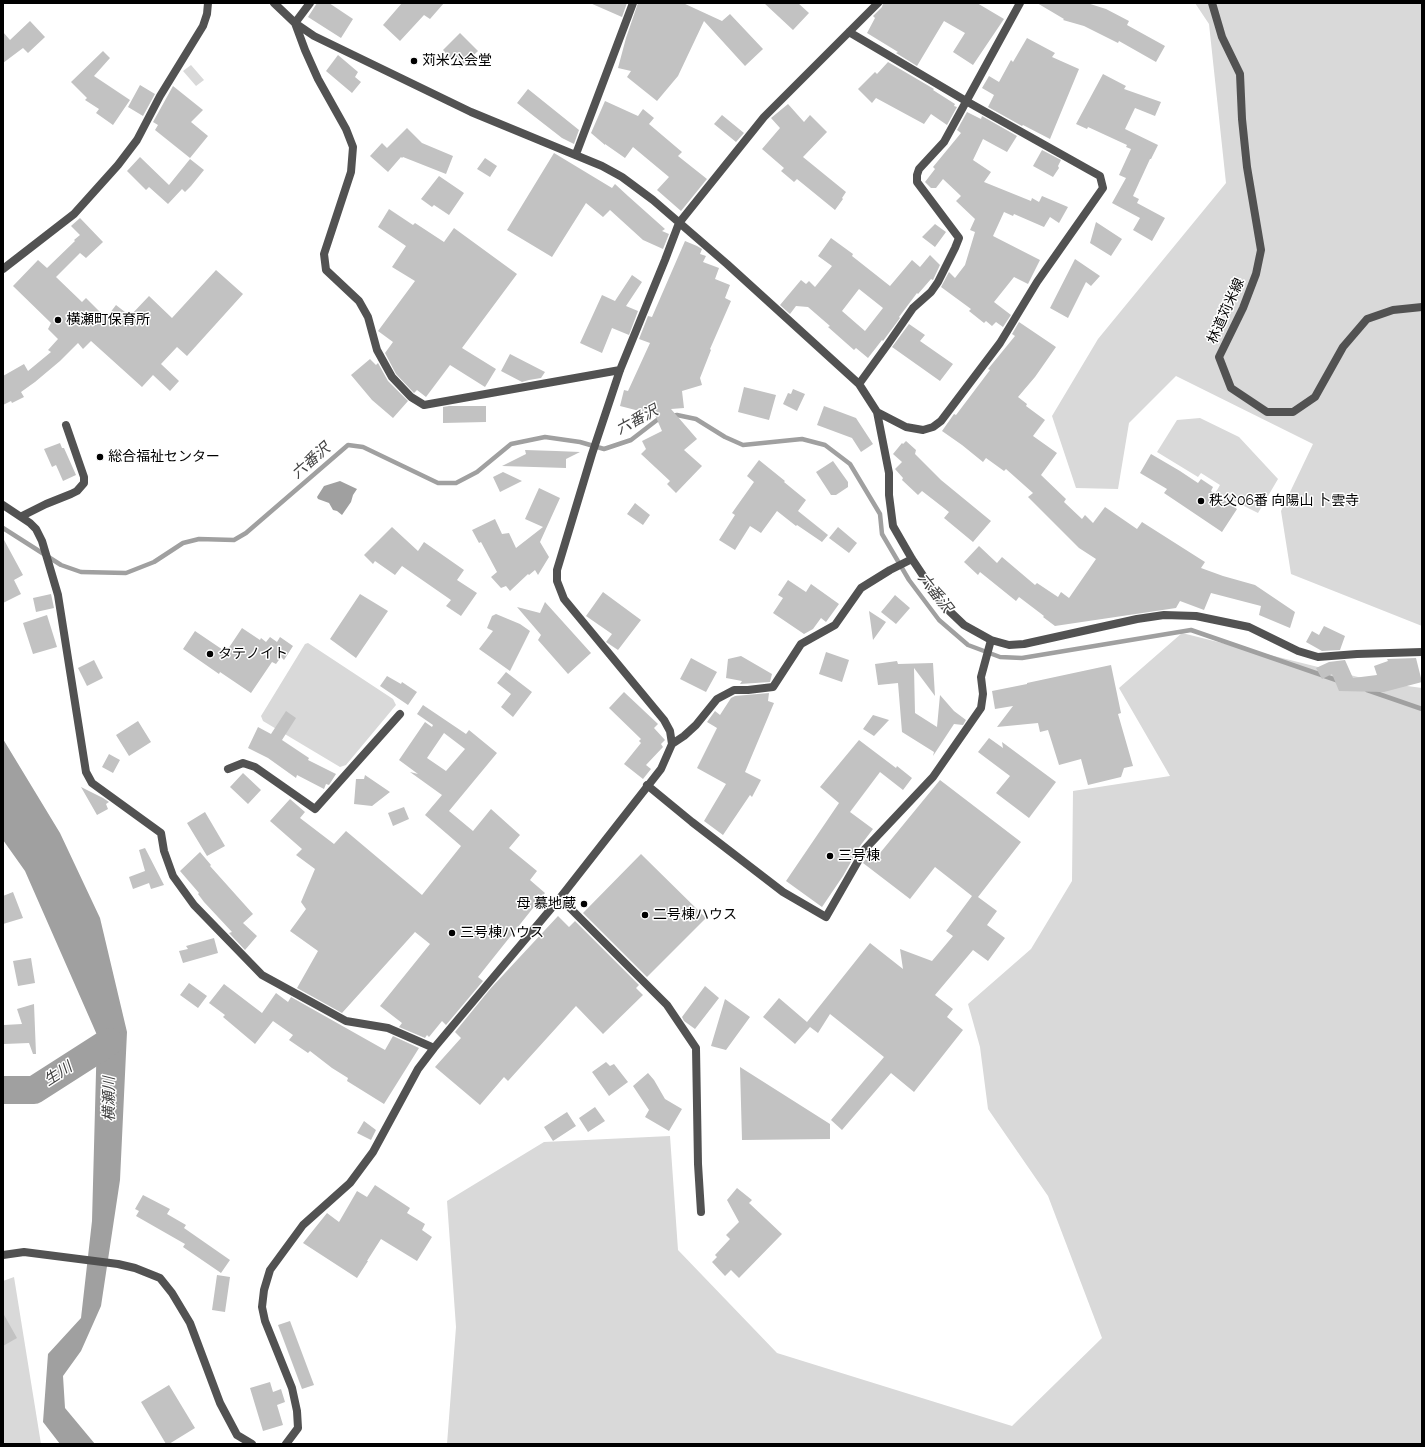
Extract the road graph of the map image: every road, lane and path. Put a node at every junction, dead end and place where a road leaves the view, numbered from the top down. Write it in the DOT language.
graph roads {
  1 [pos="208,3"];
  2 [pos="274,3"];
  3 [pos="310,3"];
  4 [pos="633,3"];
  5 [pos="878,3"];
  6 [pos="1020,3"];
  7 [pos="1212,3"];
  8 [pos="295,23"];
  9 [pos="849,32"];
  10 [pos="966,102"];
  11 [pos="576,154"];
  12 [pos="679,223"];
  13 [pos="3,269"];
  14 [pos="1422,307"];
  15 [pos="620,370"];
  16 [pos="859,384"];
  17 [pos="877,412"];
  18 [pos="66,425"];
  19 [pos="3,505"];
  20 [pos="22,516"];
  21 [pos="909,560"];
  22 [pos="991,640"];
  23 [pos="1422,652"];
  24 [pos="400,714"];
  25 [pos="672,744"];
  26 [pos="228,770"];
  27 [pos="647,785"];
  28 [pos="560,898"];
  29 [pos="434,1048"];
  30 [pos="701,1212"];
  31 [pos="3,1255"];
  32 [pos="252,1444"];
  33 [pos="286,1444"];
  1 -- 13 [label="street"];
  2 -- 8 [label="street"];
  3 -- 8 [label="street"];
  4 -- 11 [label="street"];
  5 -- 9 [label="street"];
  6 -- 10 [label="street"];
  7 -- 14 [label="street, 林道苅米線"];
  8 -- 11 [label="street"];
  8 -- 15 [label="street"];
  9 -- 10 [label="street"];
  9 -- 12 [label="street"];
  10 -- 16 [label="street"];
  10 -- 17 [label="street"];
  11 -- 12 [label="street"];
  12 -- 15 [label="street"];
  12 -- 16 [label="street"];
  15 -- 25 [label="street"];
  16 -- 17 [label="street"];
  17 -- 21 [label="street"];
  18 -- 20 [label="street"];
  19 -- 20 [label="street"];
  20 -- 29 [label="street"];
  21 -- 22 [label="street"];
  21 -- 25 [label="street"];
  22 -- 23 [label="street"];
  22 -- 27 [label="street"];
  24 -- 26 [label="street"];
  25 -- 27 [label="street"];
  27 -- 28 [label="street"];
  28 -- 29 [label="street"];
  28 -- 30 [label="street"];
  29 -- 33 [label="street"];
  31 -- 32 [label="street"];
}
